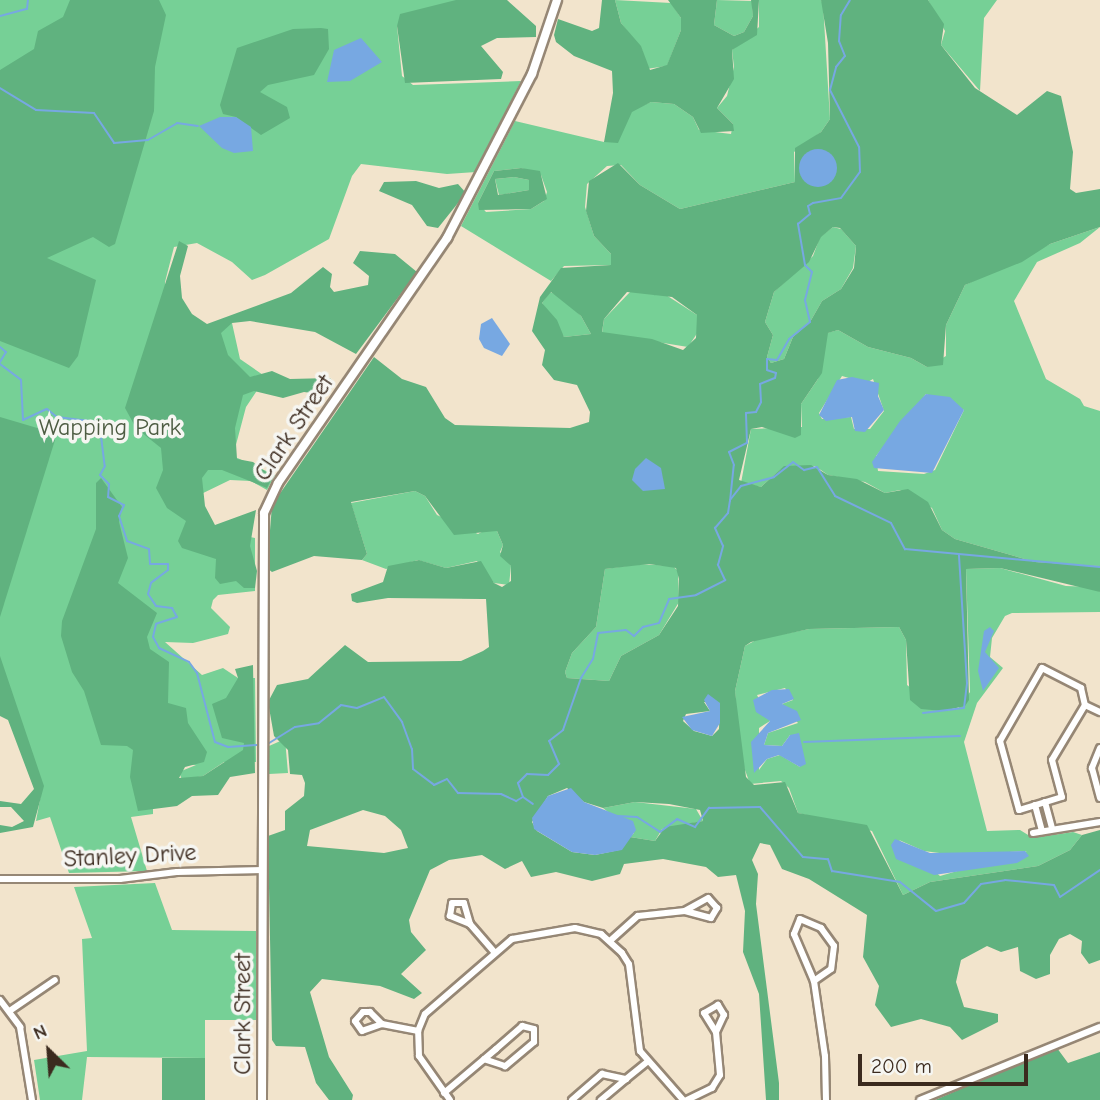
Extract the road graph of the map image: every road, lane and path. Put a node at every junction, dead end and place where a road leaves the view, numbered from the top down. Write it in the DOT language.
graph roads {
  1 [pos="557,0"];
  2 [pos="1085,705"];
  3 [pos="1100,712"];
  4 [pos="1100,748"];
  5 [pos="1100,798"];
  6 [pos="1045,802"];
  7 [pos="1035,805"];
  8 [pos="1100,822"];
  9 [pos="1052,828"];
  10 [pos="1042,831"];
  11 [pos="1033,833"];
  12 [pos="263,870"];
  13 [pos="0,879"];
  14 [pos="685,911"];
  15 [pos="470,924"];
  16 [pos="611,940"];
  17 [pos="494,952"];
  18 [pos="55,980"];
  19 [pos="814,981"];
  20 [pos="0,1000"];
  21 [pos="11,1010"];
  22 [pos="382,1024"];
  23 [pos="1100,1027"];
  24 [pos="418,1031"];
  25 [pos="716,1032"];
  26 [pos="484,1059"];
  27 [pos="647,1062"];
  28 [pos="626,1079"];
  29 [pos="444,1093"];
  30 [pos="32,1100"];
  31 [pos="262,1100"];
  32 [pos="450,1100"];
  33 [pos="572,1100"];
  34 [pos="601,1100"];
  35 [pos="685,1100"];
  36 [pos="827,1100"];
  37 [pos="920,1100"];
  1 -- 12 [label="main road, Clark Street"];
  2 -- 3 [label="street"];
  2 -- 6 [label="street"];
  2 -- 7 [label="street"];
  4 -- 5 [label="street"];
  6 -- 7 [label="street"];
  6 -- 9 [label="street"];
  7 -- 10 [label="street"];
  8 -- 9 [label="street"];
  9 -- 10 [label="street"];
  10 -- 11 [label="street"];
  12 -- 13 [label="street, Stanley Drive"];
  12 -- 31 [label="main road, Clark Street"];
  14 -- 14 [label="street"];
  14 -- 16 [label="street"];
  15 -- 17 [label="street"];
  16 -- 17 [label="street"];
  16 -- 27 [label="street"];
  17 -- 24 [label="street"];
  18 -- 21 [label="street"];
  19 -- 19 [label="street"];
  19 -- 36 [label="street"];
  20 -- 21 [label="street"];
  21 -- 30 [label="street"];
  22 -- 24 [label="street"];
  23 -- 37 [label="street"];
  24 -- 29 [label="street"];
  25 -- 35 [label="street"];
  26 -- 26 [label="street"];
  26 -- 29 [label="street"];
  27 -- 28 [label="street"];
  27 -- 35 [label="street"];
  28 -- 33 [label="street"];
  28 -- 34 [label="street"];
  29 -- 32 [label="street"];
}
